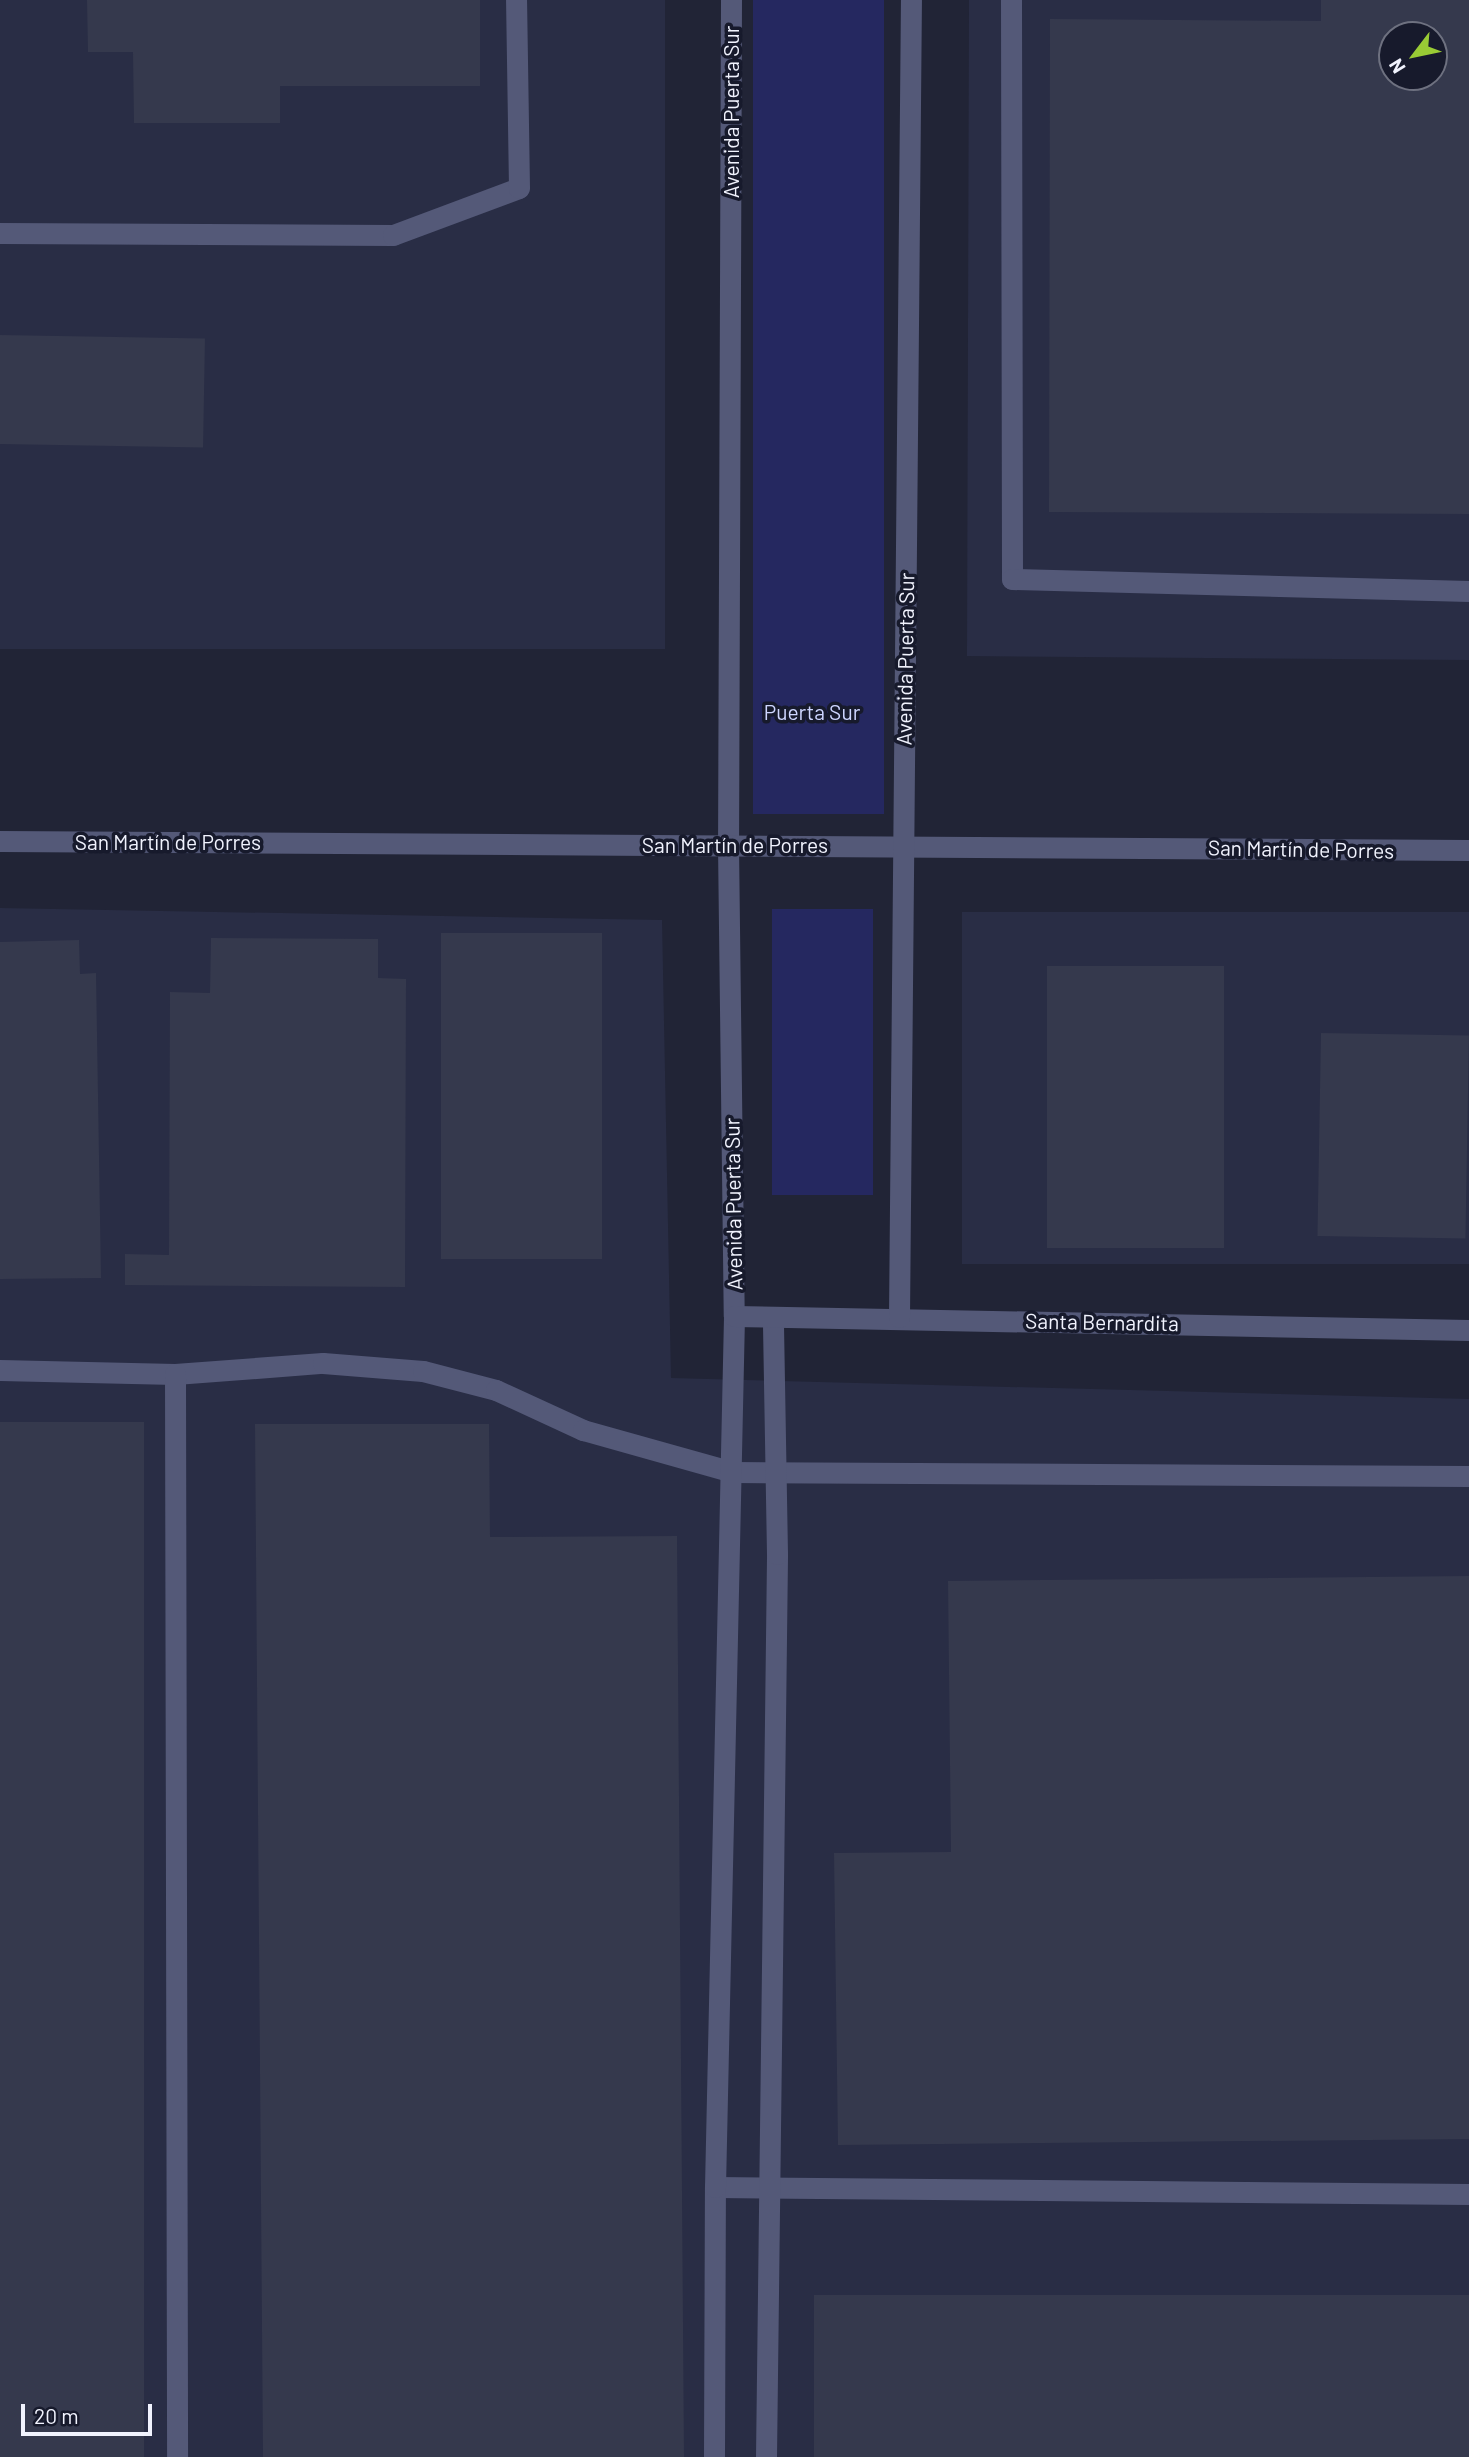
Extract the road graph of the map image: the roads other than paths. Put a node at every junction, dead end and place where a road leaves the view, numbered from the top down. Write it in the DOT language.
graph roads {
  1 [pos="516,0"];
  2 [pos="731,0"];
  3 [pos="911,0"];
  4 [pos="1011,0"];
  5 [pos="0,233"];
  6 [pos="1469,591"];
  7 [pos="0,841"];
  8 [pos="904,844"];
  9 [pos="728,845"];
  10 [pos="1469,850"];
  11 [pos="734,1316"];
  12 [pos="773,1317"];
  13 [pos="899,1317"];
  14 [pos="1469,1330"];
  15 [pos="0,1370"];
  16 [pos="175,1374"];
  17 [pos="732,1472"];
  18 [pos="775,1474"];
  19 [pos="1469,1476"];
  20 [pos="715,2187"];
  21 [pos="768,2188"];
  22 [pos="1469,2194"];
  23 [pos="177,2457"];
  24 [pos="714,2457"];
  25 [pos="766,2457"];
  1 -- 5 [label="street"];
  2 -- 9 [label="street, Avenida Puerta Sur"];
  3 -- 8 [label="street, Avenida Puerta Sur"];
  4 -- 6 [label="street"];
  7 -- 9 [label="street, San Martín de Porres"];
  8 -- 9 [label="street, San Martín de Porres"];
  8 -- 10 [label="street, San Martín de Porres"];
  8 -- 13 [label="street, Avenida Puerta Sur"];
  9 -- 11 [label="street, Avenida Puerta Sur"];
  11 -- 12 [label="street, Santa Bernardita"];
  11 -- 17 [label="street, Avenida Puerta Sur"];
  12 -- 13 [label="street, Santa Bernardita"];
  12 -- 18 [label="street"];
  13 -- 14 [label="street, Santa Bernardita"];
  15 -- 16 [label="street"];
  16 -- 17 [label="street"];
  16 -- 23 [label="street"];
  17 -- 18 [label="street"];
  17 -- 20 [label="street, Avenida Puerta Sur"];
  18 -- 19 [label="street"];
  18 -- 21 [label="street"];
  20 -- 21 [label="street"];
  20 -- 24 [label="street, Avenida Puerta Sur"];
  21 -- 22 [label="street"];
  21 -- 25 [label="street"];
}
